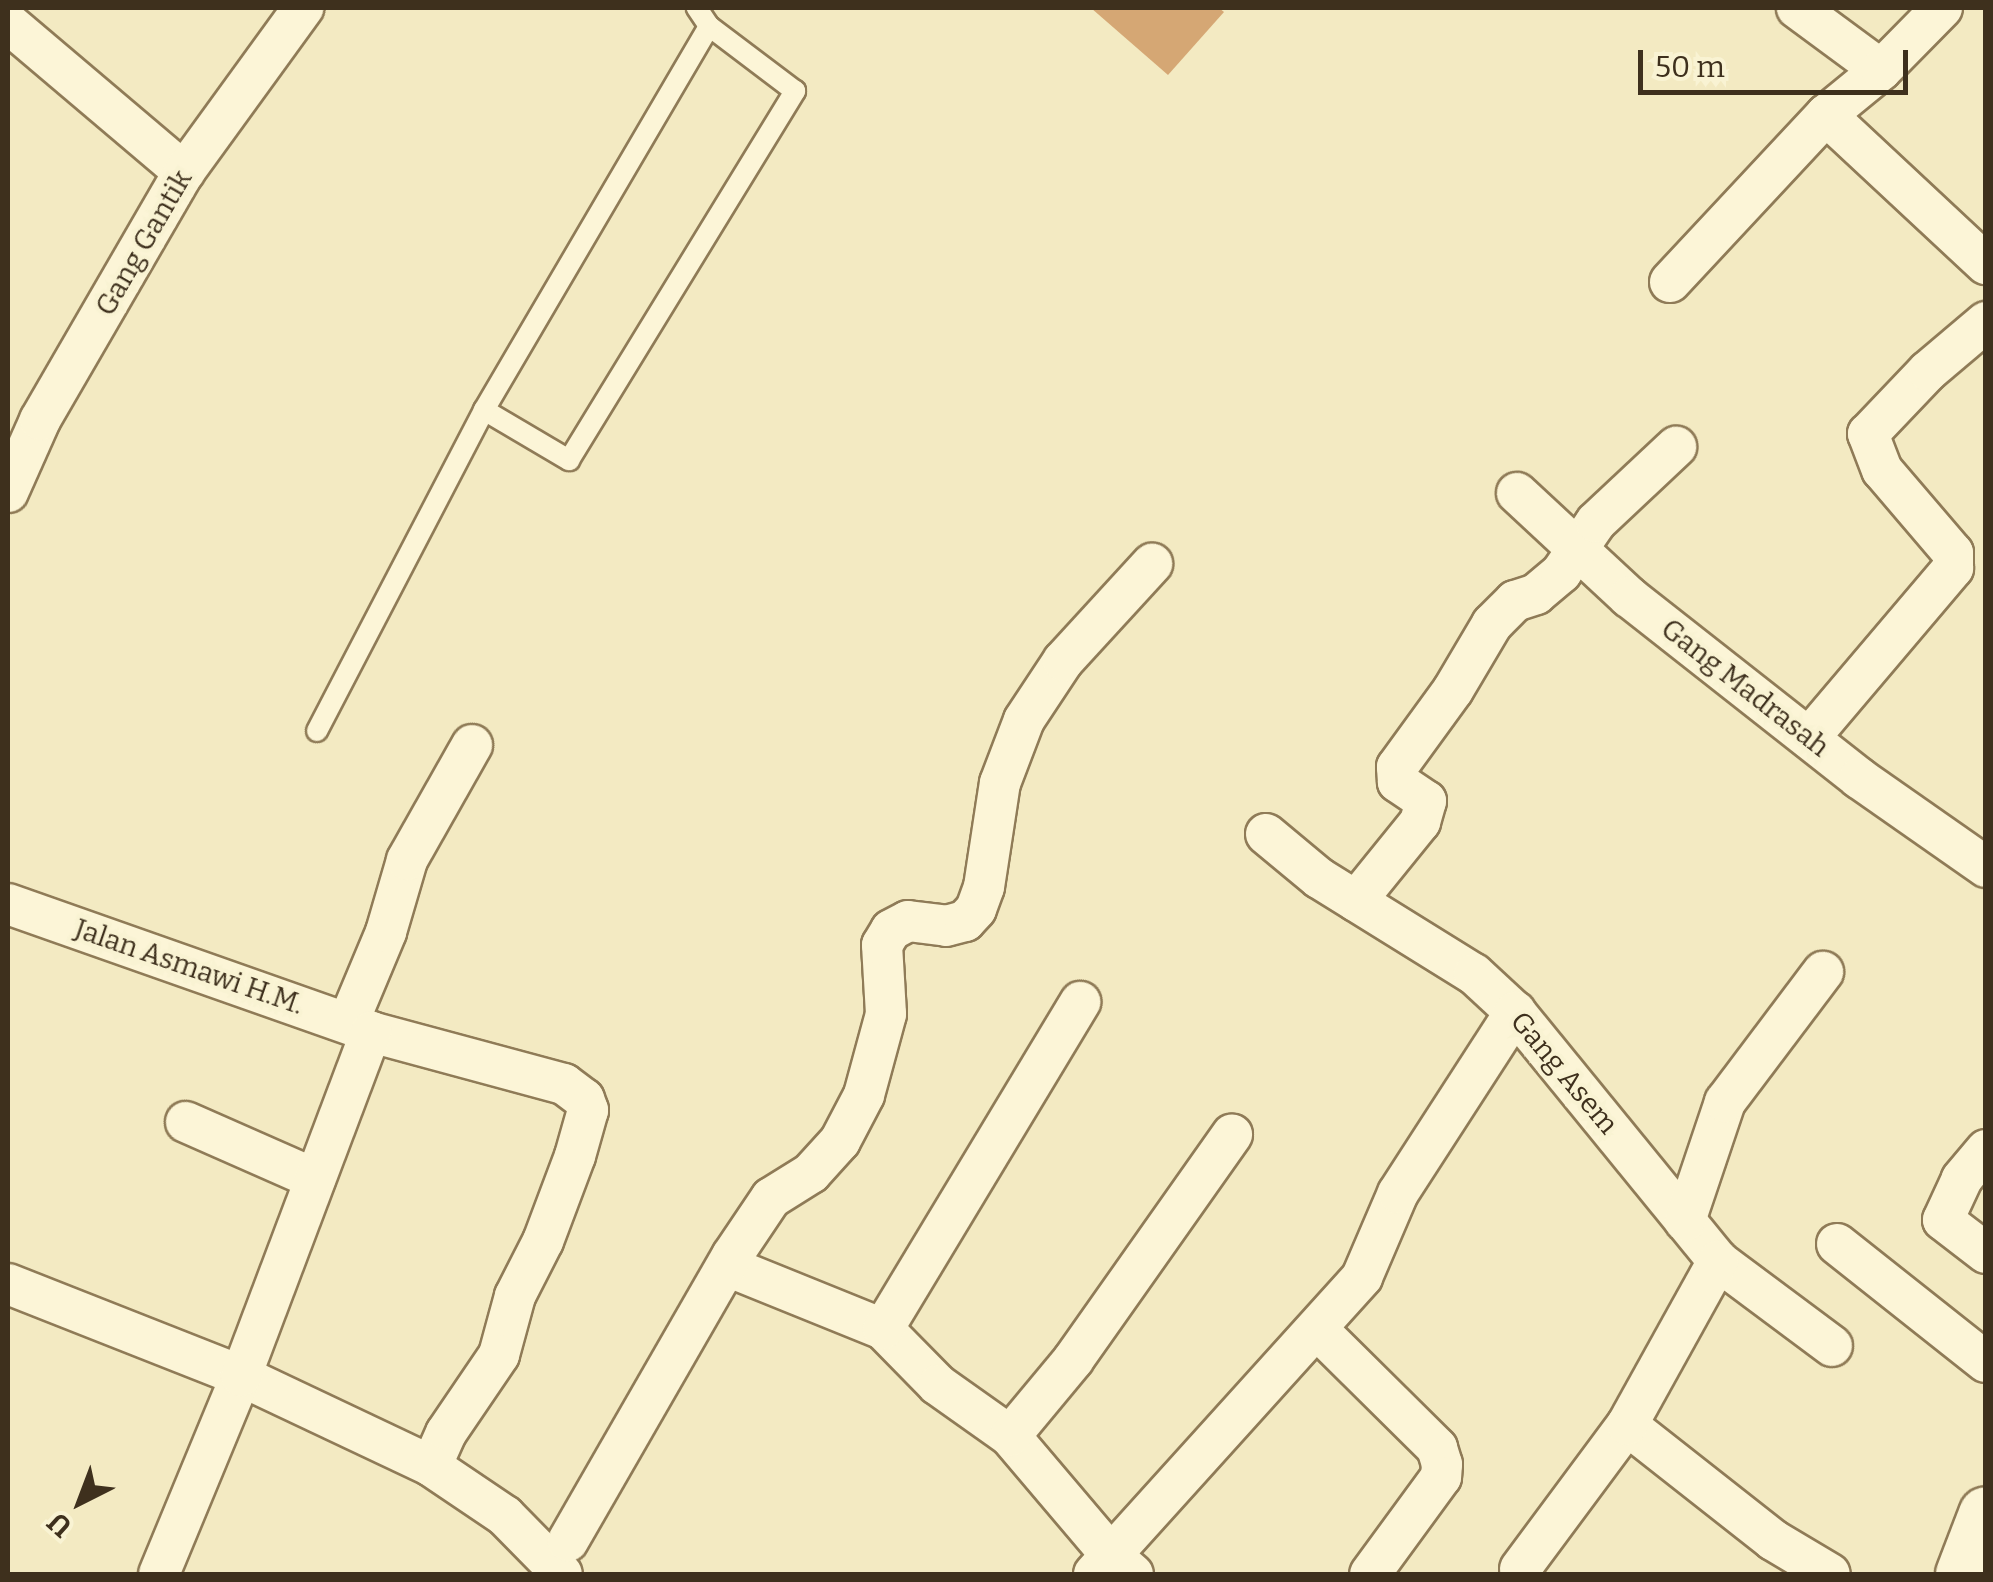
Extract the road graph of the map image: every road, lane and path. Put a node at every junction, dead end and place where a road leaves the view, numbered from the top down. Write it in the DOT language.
graph roads {
  1 [pos="304,8"];
  2 [pos="1797,8"];
  3 [pos="1942,8"];
  4 [pos="703,17"];
  5 [pos="8,23"];
  6 [pos="1881,70"];
  7 [pos="1826,115"];
  8 [pos="184,172"];
  9 [pos="1986,264"];
  10 [pos="1670,282"];
  11 [pos="1986,322"];
  12 [pos="484,410"];
  13 [pos="1676,447"];
  14 [pos="8,492"];
  15 [pos="1517,493"];
  16 [pos="1578,551"];
  17 [pos="1152,564"];
  18 [pos="317,732"];
  19 [pos="1809,738"];
  20 [pos="472,746"];
  21 [pos="1266,834"];
  22 [pos="1986,867"];
  23 [pos="1356,901"];
  24 [pos="8,904"];
  25 [pos="1822,972"];
  26 [pos="1080,1002"];
  27 [pos="1515,1012"];
  28 [pos="359,1027"];
  29 [pos="186,1122"];
  30 [pos="1232,1135"];
  31 [pos="1986,1150"];
  32 [pos="316,1179"];
  33 [pos="1685,1221"];
  34 [pos="1837,1244"];
  35 [pos="1986,1253"];
  36 [pos="1718,1261"];
  37 [pos="726,1266"];
  38 [pos="8,1284"];
  39 [pos="882,1328"];
  40 [pos="1327,1339"];
  41 [pos="1832,1346"];
  42 [pos="1986,1362"];
  43 [pos="241,1376"];
  44 [pos="1627,1425"];
  45 [pos="1010,1436"];
  46 [pos="431,1466"];
  47 [pos="1986,1514"];
  48 [pos="565,1558"];
  49 [pos="1113,1568"];
  50 [pos="1520,1570"];
  51 [pos="159,1574"];
  52 [pos="1370,1574"];
  53 [pos="1830,1574"];
  54 [pos="1964,1574"];
  1 -- 8 [label="street, Gang Gantik"];
  2 -- 6 [label="street"];
  3 -- 6 [label="street"];
  4 -- 12 [label="lane"];
  4 -- 12 [label="lane"];
  5 -- 8 [label="street"];
  6 -- 7 [label="street"];
  7 -- 9 [label="street"];
  7 -- 10 [label="street"];
  8 -- 14 [label="street, Gang Gantik"];
  11 -- 19 [label="street"];
  12 -- 18 [label="lane"];
  13 -- 16 [label="street"];
  15 -- 16 [label="street, Gang Madrasah"];
  16 -- 19 [label="street, Gang Madrasah"];
  16 -- 23 [label="street"];
  17 -- 37 [label="street"];
  19 -- 22 [label="street, Gang Madrasah"];
  20 -- 28 [label="street"];
  21 -- 23 [label="street, Gang Asem"];
  23 -- 27 [label="street, Gang Asem"];
  24 -- 28 [label="street, Jalan Asmawi H.M."];
  25 -- 33 [label="street"];
  26 -- 39 [label="street"];
  27 -- 33 [label="street, Gang Asem"];
  27 -- 49 [label="street"];
  28 -- 32 [label="street"];
  28 -- 46 [label="street, Jalan Asmawi H.M."];
  29 -- 32 [label="street"];
  30 -- 45 [label="street"];
  31 -- 35 [label="street"];
  32 -- 43 [label="street"];
  33 -- 36 [label="street, Gang Asem"];
  34 -- 42 [label="street"];
  36 -- 41 [label="street, Gang Asem"];
  36 -- 44 [label="street"];
  37 -- 39 [label="street"];
  37 -- 48 [label="street"];
  38 -- 43 [label="street"];
  39 -- 45 [label="street"];
  40 -- 52 [label="street"];
  43 -- 46 [label="street"];
  43 -- 51 [label="street"];
  44 -- 50 [label="street"];
  44 -- 53 [label="street"];
  45 -- 49 [label="street"];
  46 -- 48 [label="street"];
  47 -- 54 [label="main road"];
}
